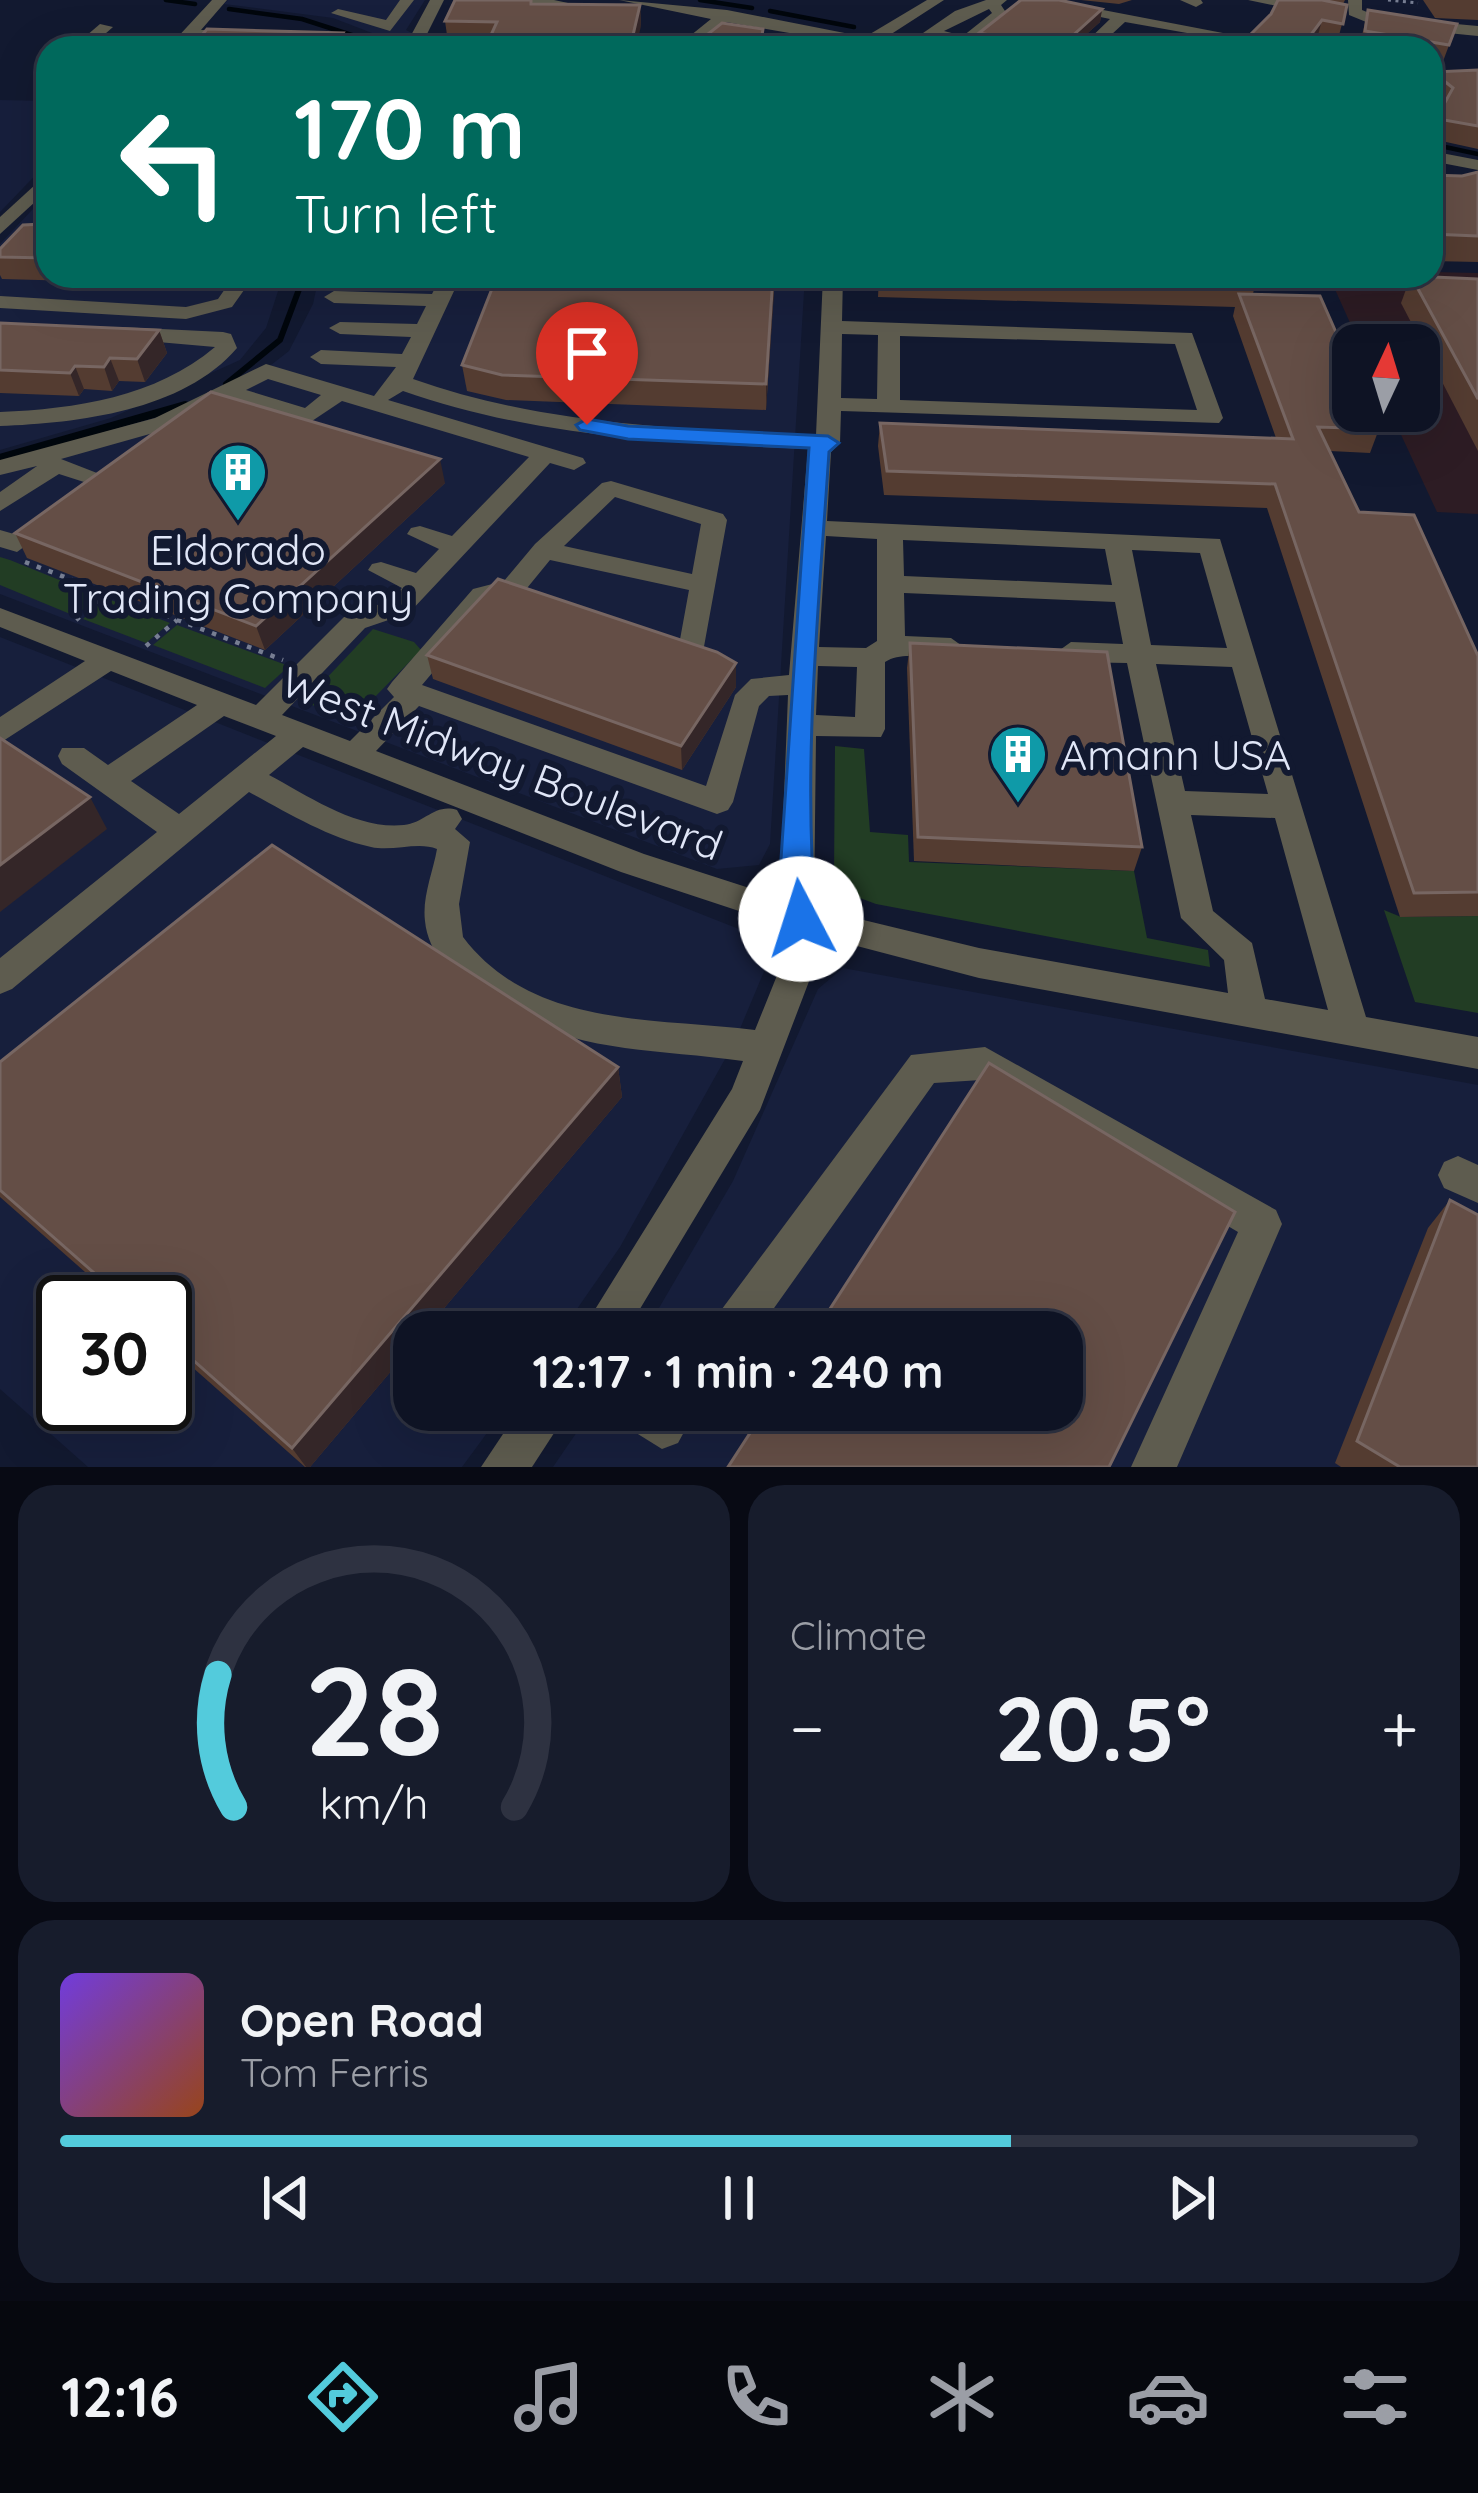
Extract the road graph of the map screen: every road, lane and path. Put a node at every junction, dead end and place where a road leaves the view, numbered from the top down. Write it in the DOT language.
graph roads {
  1 [pos="407,0"];
  2 [pos="437,0"];
  3 [pos="523,0"];
  4 [pos="626,0"];
  5 [pos="937,0"];
  6 [pos="1026,0"];
  7 [pos="1255,0"];
  8 [pos="1388,0"];
  9 [pos="1194,1"];
  10 [pos="1136,2"];
  11 [pos="1425,4"];
  12 [pos="216,5"];
  13 [pos="1357,8"];
  14 [pos="338,13"];
  15 [pos="727,14"];
  16 [pos="1121,16"];
  17 [pos="1175,21"];
  18 [pos="712,26"];
  19 [pos="105,27"];
  20 [pos="1478,31"];
  21 [pos="188,34"];
  22 [pos="258,35"];
  23 [pos="94,36"];
  24 [pos="419,36"];
  25 [pos="699,36"];
  26 [pos="759,36"];
  27 [pos="826,36"];
  28 [pos="876,36"];
  29 [pos="1100,36"];
  30 [pos="1212,36"];
  31 [pos="1443,159"];
  32 [pos="1478,166"];
  33 [pos="1443,178"];
  34 [pos="1478,184"];
  35 [pos="36,192"];
  36 [pos="36,221"];
  37 [pos="3,227"];
  38 [pos="29,237"];
  39 [pos="236,288"];
  40 [pos="445,288"];
  41 [pos="833,288"];
  42 [pos="334,297"];
  43 [pos="439,300"];
  44 [pos="0,302"];
  45 [pos="831,327"];
  46 [pos="340,328"];
  47 [pos="889,329"];
  48 [pos="68,331"];
  49 [pos="424,332"];
  50 [pos="321,357"];
  51 [pos="405,371"];
  52 [pos="294,380"];
  53 [pos="231,393"];
  54 [pos="338,393"];
  55 [pos="264,403"];
  56 [pos="372,403"];
  57 [pos="829,404"];
  58 [pos="888,406"];
  59 [pos="242,419"];
  60 [pos="8,422"];
  61 [pos="124,434"];
  62 [pos="828,443"];
  63 [pos="160,446"];
  64 [pos="545,454"];
  65 [pos="45,461"];
  66 [pos="574,463"];
  67 [pos="0,468"];
  68 [pos="513,490"];
  69 [pos="542,499"];
  70 [pos="0,503"];
  71 [pos="812,528"];
  72 [pos="420,534"];
  73 [pos="890,535"];
  74 [pos="465,538"];
  75 [pos="502,538"];
  76 [pos="1117,542"];
  77 [pos="7,548"];
  78 [pos="544,550"];
  79 [pos="381,570"];
  80 [pos="421,584"];
  81 [pos="891,584"];
  82 [pos="703,585"];
  83 [pos="105,594"];
  84 [pos="1127,594"];
  85 [pos="0,617"];
  86 [pos="76,620"];
  87 [pos="177,620"];
  88 [pos="146,646"];
  89 [pos="981,649"];
  90 [pos="1049,651"];
  91 [pos="881,652"];
  92 [pos="1139,655"];
  93 [pos="1244,658"];
  94 [pos="107,660"];
  95 [pos="292,663"];
  96 [pos="804,671"];
  97 [pos="761,686"];
  98 [pos="416,693"];
  99 [pos="220,704"];
  100 [pos="260,719"];
  101 [pos="6,721"];
  102 [pos="802,725"];
  103 [pos="298,734"];
  104 [pos="353,755"];
  105 [pos="73,756"];
  106 [pos="245,776"];
  107 [pos="108,781"];
  108 [pos="465,799"];
  109 [pos="1172,802"];
  110 [pos="1286,807"];
  111 [pos="178,831"];
  112 [pos="431,833"];
  113 [pos="801,919"];
  114 [pos="0,979"];
  115 [pos="1249,1011"];
  116 [pos="1352,1030"];
  117 [pos="766,1048"];
  118 [pos="1478,1053"];
  119 [pos="615,1311"];
  120 [pos="746,1311"];
  121 [pos="531,1431"];
  122 [pos="504,1467"];
  123 [pos="1154,1467"];
  1 -- 14 [label="street"];
  2 -- 24 [label="street"];
  3 -- 18 [label="street"];
  4 -- 15 [label="street"];
  5 -- 28 [label="street"];
  6 -- 16 [label="street"];
  7 -- 13 [label="street"];
  8 -- 11 [label="path"];
  9 -- 17 [label="street"];
  10 -- 17 [label="street"];
  12 -- 21 [label="street"];
  13 -- 20 [label="street"];
  15 -- 18 [label="street"];
  15 -- 27 [label="street"];
  16 -- 17 [label="street"];
  16 -- 29 [label="street"];
  17 -- 30 [label="street"];
  18 -- 25 [label="street"];
  18 -- 26 [label="street"];
  19 -- 23 [label="street"];
  21 -- 22 [label="street"];
  31 -- 32 [label="street"];
  33 -- 34 [label="street"];
  35 -- 37 [label="street"];
  36 -- 37 [label="street"];
  37 -- 38 [label="street"];
  39 -- 44 [label="street"];
  40 -- 43 [label="street"];
  41 -- 45 [label="street"];
  42 -- 43 [label="street"];
  43 -- 49 [label="street"];
  45 -- 47 [label="street"];
  45 -- 57 [label="street"];
  46 -- 49 [label="street"];
  47 -- 58 [label="street"];
  47 -- 58 [label="street"];
  48 -- 60 [label="street"];
  49 -- 51 [label="street"];
  50 -- 51 [label="street"];
  51 -- 56 [label="street"];
  51 -- 62 [label="street"];
  52 -- 53 [label="street"];
  52 -- 54 [label="street"];
  52 -- 55 [label="street"];
  53 -- 55 [label="street"];
  53 -- 61 [label="street"];
  54 -- 55 [label="street"];
  54 -- 56 [label="street"];
  55 -- 59 [label="street"];
  56 -- 64 [label="street"];
  57 -- 58 [label="street"];
  57 -- 62 [label="street"];
  61 -- 63 [label="street"];
  61 -- 65 [label="street"];
  62 -- 71 [label="street"];
  64 -- 66 [label="street"];
  64 -- 68 [label="street"];
  65 -- 67 [label="street"];
  65 -- 70 [label="street"];
  65 -- 77 [label="street"];
  68 -- 69 [label="street"];
  68 -- 74 [label="street"];
  71 -- 73 [label="street"];
  71 -- 96 [label="street"];
  72 -- 74 [label="street"];
  73 -- 76 [label="street"];
  73 -- 81 [label="street"];
  74 -- 75 [label="street"];
  74 -- 80 [label="street"];
  76 -- 84 [label="street"];
  76 -- 93 [label="street"];
  77 -- 83 [label="path"];
  78 -- 82 [label="street"];
  78 -- 82 [label="street"];
  78 -- 98 [label="street"];
  79 -- 80 [label="street"];
  80 -- 100 [label="street"];
  81 -- 84 [label="street"];
  81 -- 91 [label="street"];
  82 -- 97 [label="street"];
  83 -- 86 [label="path"];
  83 -- 87 [label="path"];
  84 -- 92 [label="street"];
  85 -- 94 [label="street, West Midway Boulevard"];
  87 -- 88 [label="path"];
  87 -- 95 [label="path"];
  89 -- 91 [label="street"];
  90 -- 92 [label="street"];
  91 -- 96 [label="street"];
  91 -- 102 [label="street"];
  92 -- 93 [label="street"];
  92 -- 109 [label="street"];
  93 -- 110 [label="street"];
  94 -- 99 [label="street, West Midway Boulevard"];
  94 -- 101 [label="street"];
  96 -- 97 [label="street"];
  96 -- 102 [label="street"];
  97 -- 98 [label="street"];
  98 -- 104 [label="street"];
  99 -- 100 [label="street, West Midway Boulevard"];
  99 -- 107 [label="street"];
  100 -- 103 [label="street, West Midway Boulevard"];
  102 -- 113 [label="street"];
  103 -- 104 [label="street, West Midway Boulevard"];
  103 -- 106 [label="street"];
  104 -- 108 [label="street, West Midway Boulevard"];
  105 -- 107 [label="street"];
  106 -- 111 [label="street"];
  106 -- 112 [label="street"];
  107 -- 111 [label="street"];
  108 -- 112 [label="street"];
  108 -- 113 [label="street, West Midway Boulevard"];
  109 -- 110 [label="street"];
  109 -- 115 [label="street"];
  110 -- 116 [label="street"];
  111 -- 114 [label="street"];
  112 -- 117 [label="street"];
  113 -- 115 [label="street, West Midway Boulevard"];
  113 -- 117 [label="street"];
  115 -- 116 [label="street, West Midway Boulevard"];
  116 -- 118 [label="street, West Midway Boulevard"];
  117 -- 119 [label="street"];
  120 -- 123 [label="street"];
  121 -- 122 [label="street"];
}
